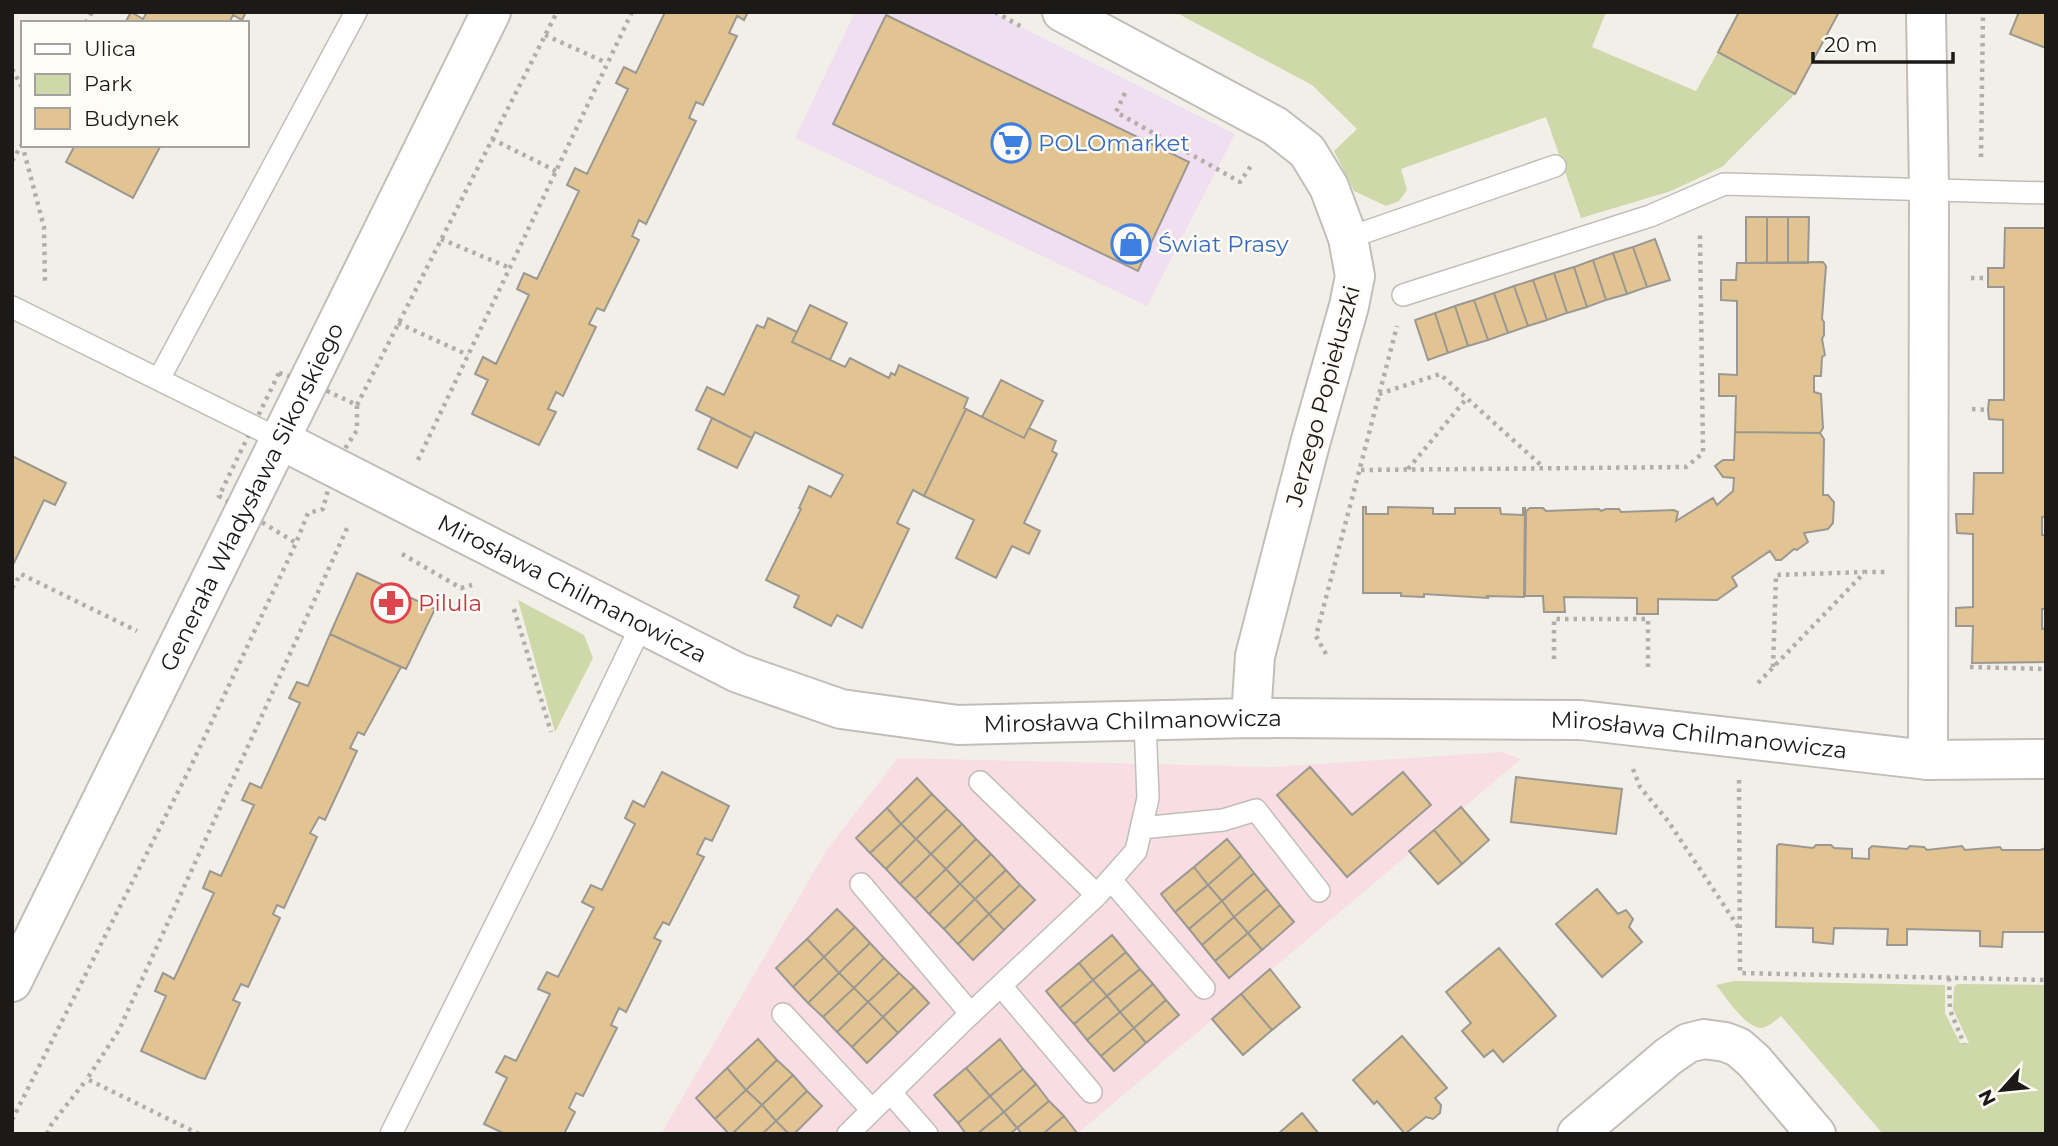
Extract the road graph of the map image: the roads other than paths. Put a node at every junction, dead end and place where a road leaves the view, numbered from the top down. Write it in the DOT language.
graph roads {
  1 [pos="356,12"];
  2 [pos="491,12"];
  3 [pos="1926,12"];
  4 [pos="1047,22"];
  5 [pos="1555,166"];
  6 [pos="1929,188"];
  7 [pos="2046,193"];
  8 [pos="1348,238"];
  9 [pos="1403,295"];
  10 [pos="12,307"];
  11 [pos="159,379"];
  12 [pos="281,440"];
  13 [pos="642,624"];
  14 [pos="1251,718"];
  15 [pos="1145,720"];
  16 [pos="2046,759"];
  17 [pos="1928,760"];
  18 [pos="980,782"];
  19 [pos="1141,828"];
  20 [pos="861,884"];
  21 [pos="1104,888"];
  22 [pos="1320,891"];
  23 [pos="12,982"];
  24 [pos="1001,986"];
  25 [pos="1204,988"];
  26 [pos="783,1014"];
  27 [pos="971,1014"];
  28 [pos="890,1092"];
  29 [pos="1091,1092"];
  30 [pos="872,1110"];
  31 [pos="391,1134"];
  32 [pos="848,1134"];
  33 [pos="927,1134"];
  34 [pos="1577,1134"];
  35 [pos="1816,1134"];
  1 -- 11 [label="lane"];
  2 -- 12 [label="street, Generała Władysława Sikorskiego"];
  3 -- 6 [label="street"];
  4 -- 8 [label="street, Jerzego Popiełuszki"];
  5 -- 8 [label="lane"];
  6 -- 7 [label="lane"];
  6 -- 9 [label="lane"];
  6 -- 17 [label="street"];
  8 -- 14 [label="street, Jerzego Popiełuszki"];
  10 -- 11 [label="lane"];
  11 -- 12 [label="lane"];
  12 -- 13 [label="street, Mirosława Chilmanowicza"];
  12 -- 23 [label="street, Generała Władysława Sikorskiego"];
  13 -- 15 [label="street, Mirosława Chilmanowicza"];
  13 -- 31 [label="lane"];
  14 -- 15 [label="street, Mirosława Chilmanowicza"];
  14 -- 17 [label="street, Mirosława Chilmanowicza"];
  15 -- 19 [label="lane"];
  16 -- 17 [label="street, Mirosława Chilmanowicza"];
  18 -- 21 [label="lane"];
  19 -- 21 [label="lane"];
  19 -- 22 [label="lane"];
  20 -- 27 [label="lane"];
  21 -- 24 [label="lane"];
  21 -- 25 [label="lane"];
  24 -- 27 [label="lane"];
  24 -- 29 [label="lane"];
  26 -- 30 [label="lane"];
  27 -- 28 [label="lane"];
  28 -- 30 [label="lane"];
  28 -- 33 [label="lane"];
  30 -- 32 [label="lane"];
  34 -- 35 [label="street"];
}
